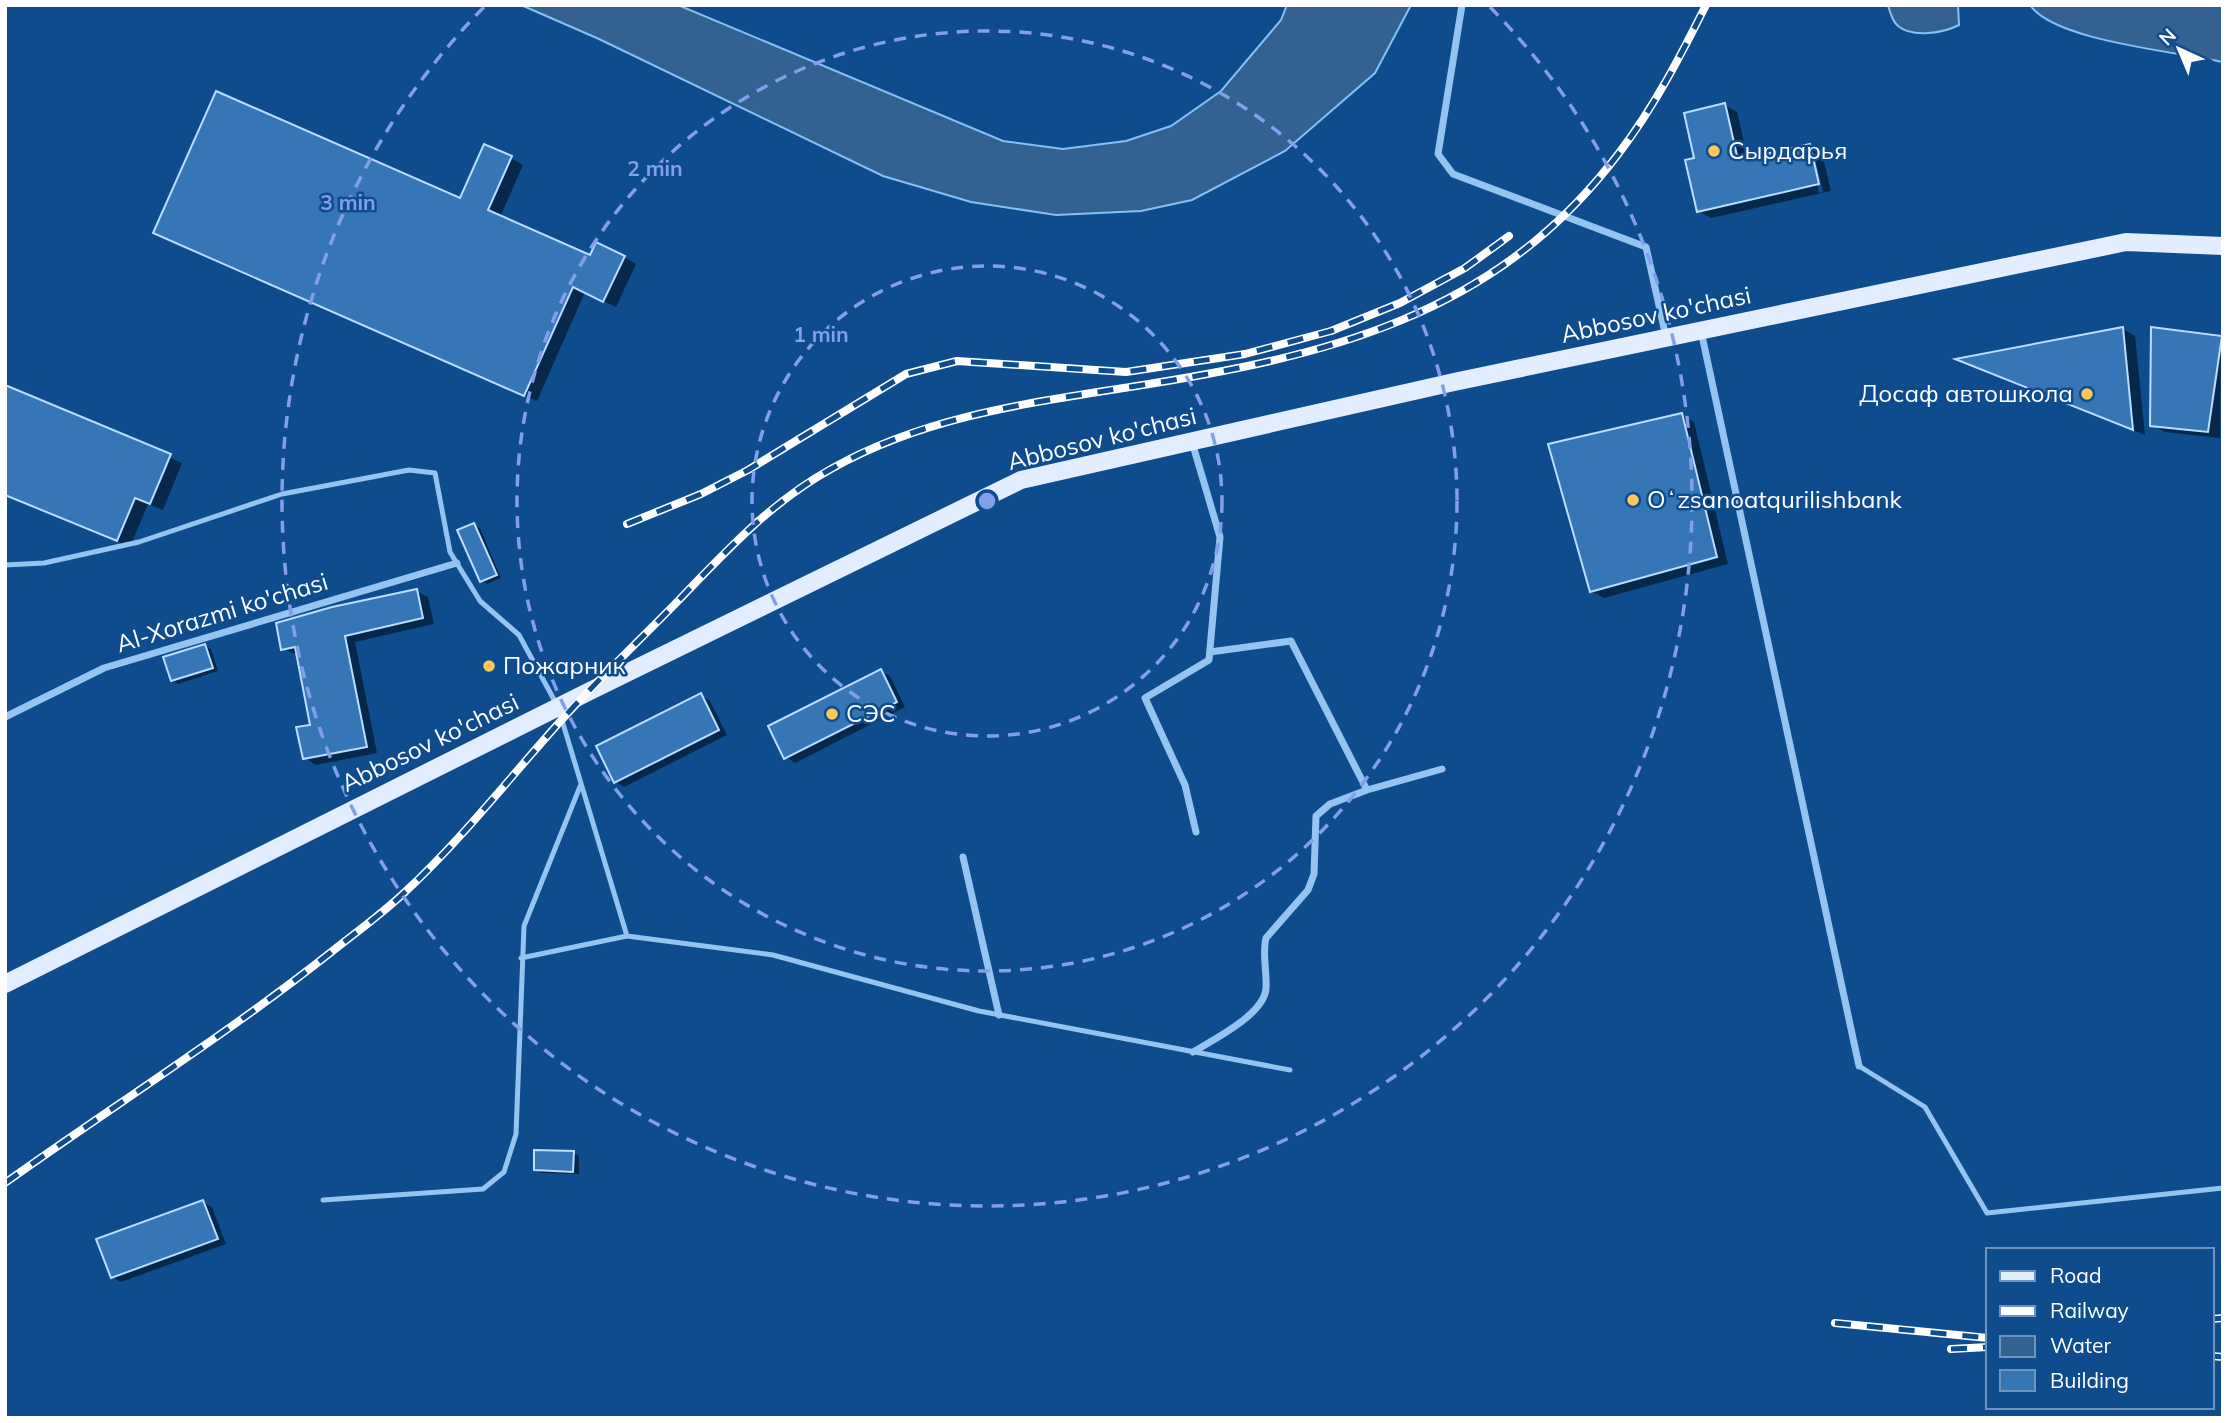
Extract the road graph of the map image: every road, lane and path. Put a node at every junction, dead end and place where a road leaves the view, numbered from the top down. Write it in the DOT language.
graph roads {
  1 [pos="1462,5"];
  2 [pos="2223,246"];
  3 [pos="1701,331"];
  4 [pos="1666,338"];
  5 [pos="1192,441"];
  6 [pos="457,563"];
  7 [pos="5,565"];
  8 [pos="1210,652"];
  9 [pos="558,707"];
  10 [pos="5,717"];
  11 [pos="1442,769"];
  12 [pos="581,784"];
  13 [pos="1367,790"];
  14 [pos="1196,832"];
  15 [pos="963,857"];
  16 [pos="627,936"];
  17 [pos="522,958"];
  18 [pos="5,984"];
  19 [pos="999,1015"];
  20 [pos="1192,1052"];
  21 [pos="1859,1066"];
  22 [pos="1290,1070"];
  23 [pos="2223,1188"];
  24 [pos="323,1200"];
  1 -- 4 [label="street"];
  2 -- 3 [label="main road, Abbosov ko'chasi"];
  3 -- 4 [label="main road, Abbosov ko'chasi"];
  3 -- 21 [label="street"];
  4 -- 5 [label="main road, Abbosov ko'chasi"];
  5 -- 8 [label="street"];
  5 -- 9 [label="main road, Abbosov ko'chasi"];
  6 -- 7 [label="lane"];
  6 -- 9 [label="lane"];
  6 -- 10 [label="street, Al-Xorazmi ko'chasi"];
  8 -- 13 [label="street"];
  8 -- 14 [label="street"];
  9 -- 12 [label="lane"];
  9 -- 18 [label="main road, Abbosov ko'chasi"];
  11 -- 13 [label="street"];
  12 -- 16 [label="lane"];
  12 -- 17 [label="lane"];
  13 -- 20 [label="street"];
  15 -- 19 [label="street"];
  16 -- 17 [label="lane"];
  16 -- 19 [label="lane"];
  17 -- 24 [label="lane"];
  19 -- 20 [label="lane"];
  20 -- 22 [label="lane"];
  21 -- 23 [label="lane"];
}
